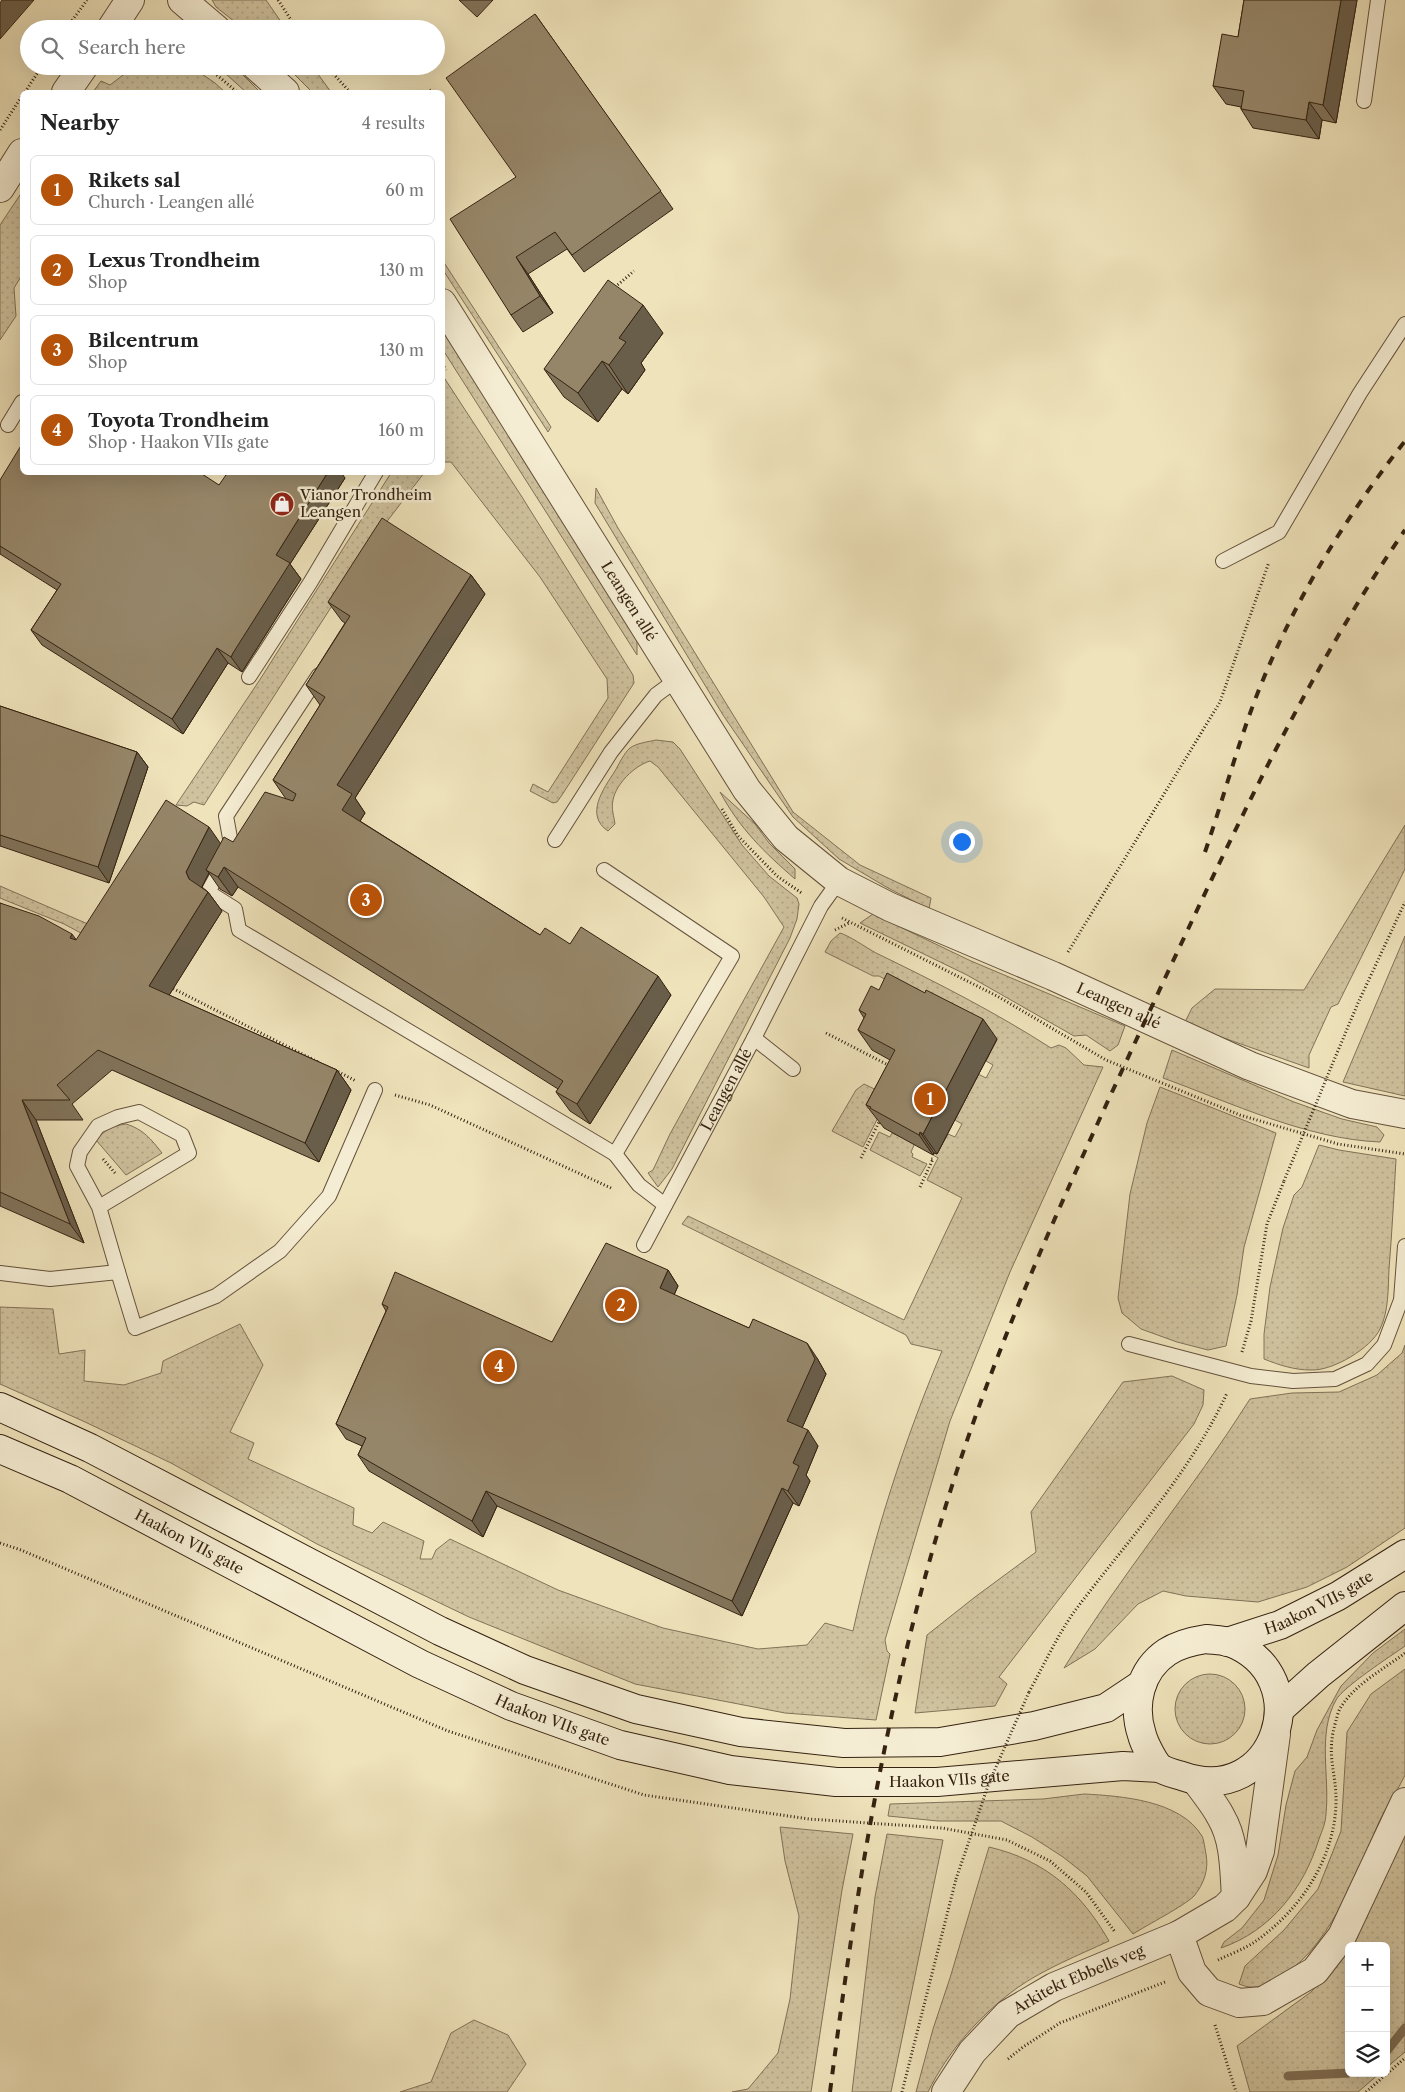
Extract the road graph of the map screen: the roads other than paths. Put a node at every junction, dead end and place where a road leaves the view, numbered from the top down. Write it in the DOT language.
graph roads {
  1 [pos="130,0"];
  2 [pos="182,0"];
  3 [pos="1378,0"];
  4 [pos="117,20"];
  5 [pos="205,20"];
  6 [pos="78,75"];
  7 [pos="266,75"];
  8 [pos="67,90"];
  9 [pos="283,90"];
  10 [pos="1364,101"];
  11 [pos="20,156"];
  12 [pos="0,188"];
  13 [pos="445,308"];
  14 [pos="1405,324"];
  15 [pos="20,405"];
  16 [pos="8,425"];
  17 [pos="374,475"];
  18 [pos="1223,561"];
  19 [pos="328,661"];
  20 [pos="249,677"];
  21 [pos="679,678"];
  22 [pos="555,840"];
  23 [pos="604,870"];
  24 [pos="839,881"];
  25 [pos="754,1038"];
  26 [pos="792,1069"];
  27 [pos="375,1090"];
  28 [pos="1405,1114"];
  29 [pos="615,1154"];
  30 [pos="665,1205"];
  31 [pos="99,1207"];
  32 [pos="644,1245"];
  33 [pos="1405,1246"];
  34 [pos="118,1272"];
  35 [pos="0,1273"];
  36 [pos="1129,1344"];
  37 [pos="0,1407"];
  38 [pos="0,1449"];
  39 [pos="1405,1554"];
  40 [pos="1405,1606"];
  41 [pos="1227,1642"];
  42 [pos="1142,1684"];
  43 [pos="1278,1722"];
  44 [pos="1160,1768"];
  45 [pos="1197,1782"];
  46 [pos="1405,1802"];
  47 [pos="1236,1897"];
  48 [pos="1180,1935"];
  49 [pos="946,2092"];
  1 -- 4 [label="main road"];
  2 -- 5 [label="main road"];
  3 -- 10 [label="lane"];
  6 -- 8 [label="main road"];
  7 -- 9 [label="main road"];
  11 -- 12 [label="main road"];
  13 -- 21 [label="main road, Leangen allé"];
  14 -- 18 [label="lane"];
  15 -- 16 [label="lane"];
  17 -- 20 [label="lane"];
  19 -- 29 [label="lane"];
  21 -- 22 [label="lane"];
  21 -- 24 [label="main road, Leangen allé"];
  23 -- 29 [label="lane"];
  24 -- 25 [label="lane, Leangen allé"];
  24 -- 28 [label="main road, Leangen allé"];
  25 -- 26 [label="lane"];
  25 -- 30 [label="lane, Leangen allé"];
  27 -- 34 [label="lane"];
  29 -- 30 [label="lane"];
  30 -- 32 [label="lane, Leangen allé"];
  31 -- 31 [label="lane"];
  31 -- 34 [label="lane"];
  33 -- 36 [label="lane"];
  34 -- 35 [label="lane"];
  37 -- 42 [label="main road"];
  38 -- 44 [label="main road, Haakon VIIs gate"];
  39 -- 41 [label="main road, Haakon VIIs gate"];
  40 -- 43 [label="main road"];
  41 -- 42 [label="main road"];
  41 -- 43 [label="main road"];
  42 -- 44 [label="main road"];
  43 -- 45 [label="main road"];
  43 -- 47 [label="main road, Arkitekt Ebbells veg"];
  44 -- 45 [label="main road"];
  45 -- 47 [label="main road"];
  46 -- 48 [label="main road"];
  47 -- 48 [label="main road, Arkitekt Ebbells veg"];
  48 -- 49 [label="main road, Arkitekt Ebbells veg"];
}
